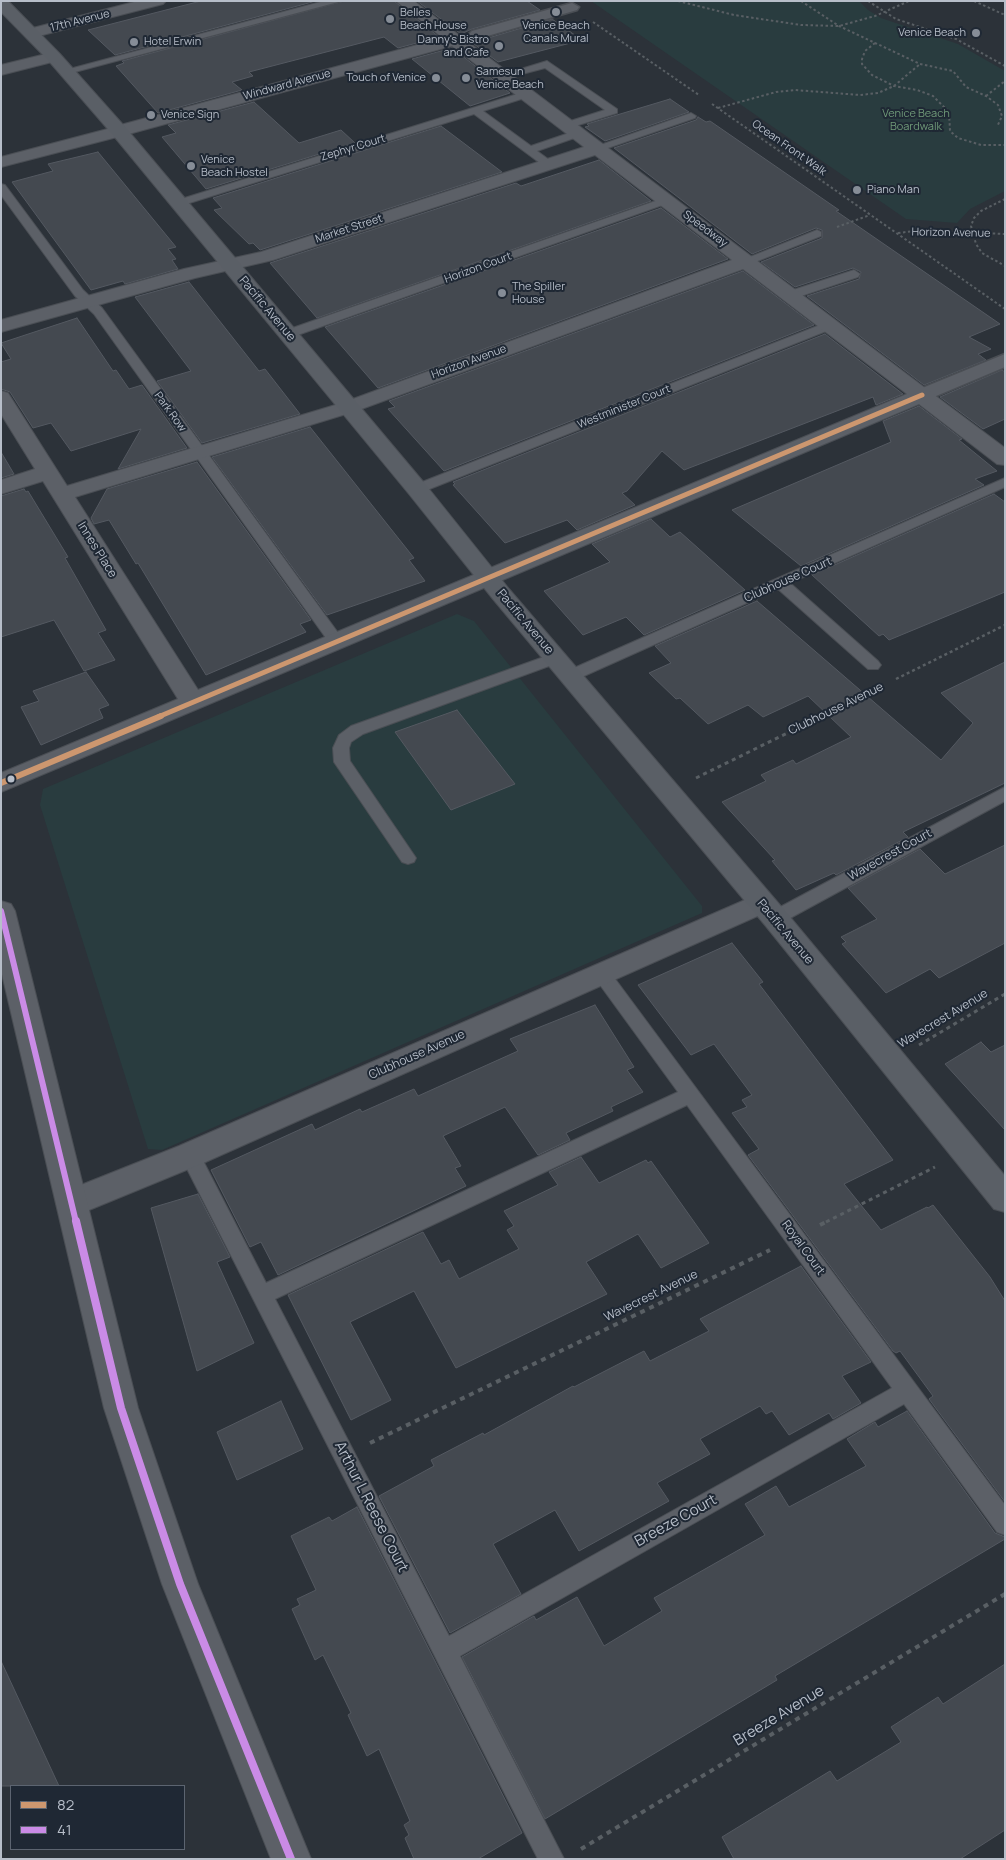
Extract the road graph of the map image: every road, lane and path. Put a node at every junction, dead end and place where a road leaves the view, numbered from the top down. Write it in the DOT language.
graph roads {
  1 [pos="158,1"];
  2 [pos="337,1"];
  3 [pos="404,1"];
  4 [pos="678,1"];
  5 [pos="801,1"];
  6 [pos="868,1"];
  7 [pos="909,1"];
  8 [pos="974,1"];
  9 [pos="3,7"];
  10 [pos="572,7"];
  11 [pos="883,12"];
  12 [pos="1005,15"];
  13 [pos="839,26"];
  14 [pos="31,33"];
  15 [pos="477,34"];
  16 [pos="455,40"];
  17 [pos="875,43"];
  18 [pos="54,57"];
  19 [pos="920,64"];
  20 [pos="1005,66"];
  21 [pos="1,70"];
  22 [pos="67,72"];
  23 [pos="502,76"];
  24 [pos="1005,81"];
  25 [pos="894,86"];
  26 [pos="527,94"];
  27 [pos="986,96"];
  28 [pos="701,97"];
  29 [pos="710,103"];
  30 [pos="718,108"];
  31 [pos="475,110"];
  32 [pos="691,116"];
  33 [pos="997,127"];
  34 [pos="574,129"];
  35 [pos="119,131"];
  36 [pos="1005,145"];
  37 [pos="598,148"];
  38 [pos="529,150"];
  39 [pos="1,162"];
  40 [pos="548,164"];
  41 [pos="1,187"];
  42 [pos="1005,199"];
  43 [pos="667,200"];
  44 [pos="179,202"];
  45 [pos="870,214"];
  46 [pos="972,233"];
  47 [pos="817,234"];
  48 [pos="898,234"];
  49 [pos="1005,234"];
  50 [pos="746,261"];
  51 [pos="230,265"];
  52 [pos="1005,266"];
  53 [pos="854,274"];
  54 [pos="791,295"];
  55 [pos="89,302"];
  56 [pos="1005,308"];
  57 [pos="830,325"];
  58 [pos="1,326"];
  59 [pos="288,334"];
  60 [pos="1005,360"];
  61 [pos="922,395"];
  62 [pos="1,397"];
  63 [pos="348,407"];
  64 [pos="199,452"];
  65 [pos="1002,453"];
  66 [pos="49,472"];
  67 [pos="1005,482"];
  68 [pos="1,487"];
  69 [pos="417,489"];
  70 [pos="63,494"];
  71 [pos="488,578"];
  72 [pos="781,583"];
  73 [pos="1005,625"];
  74 [pos="336,641"];
  75 [pos="873,665"];
  76 [pos="562,667"];
  77 [pos="891,682"];
  78 [pos="882,686"];
  79 [pos="193,703"];
  80 [pos="1,783"];
  81 [pos="666,789"];
  82 [pos="1005,793"];
  83 [pos="408,858"];
  84 [pos="768,910"];
  85 [pos="1,911"];
  86 [pos="601,973"];
  87 [pos="1005,994"];
  88 [pos="892,1061"];
  89 [pos="691,1095"];
  90 [pos="964,1152"];
  91 [pos="190,1155"];
  92 [pos="1005,1200"];
  93 [pos="72,1203"];
  94 [pos="795,1238"];
  95 [pos="262,1295"];
  96 [pos="908,1390"];
  97 [pos="345,1455"];
  98 [pos="1005,1524"];
  99 [pos="1005,1594"];
  100 [pos="445,1651"];
  101 [pos="574,1854"];
  102 [pos="291,1859"];
  103 [pos="552,1859"];
  1 -- 14 [label="street, 17th Avenue"];
  2 -- 22 [label="lane"];
  3 -- 16 [label="street, Speedway"];
  4 -- 13 [label="path"];
  5 -- 13 [label="path"];
  6 -- 11 [label="path"];
  7 -- 11 [label="path"];
  8 -- 12 [label="path"];
  9 -- 14 [label="main road, Pacific Avenue"];
  10 -- 15 [label="street, Windward Avenue"];
  10 -- 28 [label="path"];
  11 -- 13 [label="path"];
  11 -- 20 [label="path"];
  13 -- 17 [label="path"];
  14 -- 18 [label="main road, Pacific Avenue"];
  15 -- 16 [label="lane, Windward Avenue"];
  16 -- 23 [label="street, Speedway"];
  16 -- 35 [label="street, Windward Avenue"];
  17 -- 19 [label="path"];
  17 -- 25 [label="path"];
  18 -- 21 [label="street"];
  18 -- 22 [label="main road, Pacific Avenue"];
  19 -- 25 [label="path"];
  19 -- 27 [label="path"];
  22 -- 35 [label="main road, Pacific Avenue"];
  23 -- 26 [label="street, Speedway"];
  23 -- 34 [label="lane"];
  24 -- 27 [label="path"];
  25 -- 30 [label="path"];
  25 -- 36 [label="path"];
  26 -- 31 [label="lane, Zephyr Court"];
  26 -- 34 [label="street, Speedway"];
  27 -- 33 [label="path"];
  29 -- 30 [label="path, Ocean Front Walk"];
  30 -- 45 [label="path, Ocean Front Walk"];
  31 -- 38 [label="lane"];
  31 -- 44 [label="lane, Zephyr Court"];
  32 -- 37 [label="lane, Market Street"];
  34 -- 37 [label="street, Speedway"];
  34 -- 38 [label="lane"];
  35 -- 39 [label="street, Windward Avenue"];
  35 -- 44 [label="main road, Pacific Avenue"];
  37 -- 40 [label="street, Market Street"];
  37 -- 43 [label="street, Speedway"];
  38 -- 40 [label="lane"];
  40 -- 51 [label="street, Market Street"];
  41 -- 55 [label="lane, Park Row"];
  42 -- 46 [label="path"];
  43 -- 50 [label="street, Speedway"];
  43 -- 59 [label="lane, Horizon Court"];
  44 -- 51 [label="main road, Pacific Avenue"];
  45 -- 47 [label="path"];
  45 -- 48 [label="path, Ocean Front Walk"];
  46 -- 48 [label="path, Horizon Avenue"];
  46 -- 49 [label="path, Horizon Avenue"];
  46 -- 52 [label="path"];
  47 -- 50 [label="lane, Horizon Avenue"];
  48 -- 56 [label="path, Ocean Front Walk"];
  50 -- 54 [label="street, Speedway"];
  50 -- 63 [label="street, Horizon Avenue"];
  51 -- 55 [label="street, Market Street"];
  51 -- 59 [label="main road, Pacific Avenue"];
  53 -- 54 [label="lane"];
  54 -- 57 [label="street, Speedway"];
  55 -- 58 [label="street, Market Street"];
  55 -- 64 [label="lane, Park Row"];
  57 -- 61 [label="street, Speedway"];
  57 -- 69 [label="lane, Westminister Court"];
  59 -- 63 [label="main road, Pacific Avenue"];
  60 -- 61 [label="street"];
  61 -- 65 [label="street, Speedway"];
  61 -- 71 [label="street"];
  62 -- 66 [label="street, Innes Place"];
  63 -- 64 [label="street, Horizon Avenue"];
  63 -- 69 [label="main road, Pacific Avenue"];
  64 -- 70 [label="street, Horizon Avenue"];
  64 -- 74 [label="lane, Park Row"];
  66 -- 68 [label="street"];
  66 -- 70 [label="street, Innes Place"];
  67 -- 72 [label="lane, Clubhouse Court"];
  69 -- 71 [label="main road, Pacific Avenue"];
  70 -- 79 [label="street, Innes Place"];
  71 -- 74 [label="street"];
  71 -- 76 [label="main road, Pacific Avenue"];
  72 -- 75 [label="lane"];
  72 -- 76 [label="lane, Clubhouse Court"];
  73 -- 77 [label="path, Clubhouse Avenue"];
  74 -- 79 [label="street"];
  76 -- 81 [label="main road, Pacific Avenue"];
  76 -- 83 [label="lane, Clubhouse Court"];
  78 -- 81 [label="path, Clubhouse Avenue"];
  79 -- 80 [label="street"];
  81 -- 84 [label="main road, Pacific Avenue"];
  82 -- 84 [label="lane, Wavecrest Court"];
  84 -- 86 [label="street, Clubhouse Avenue"];
  84 -- 88 [label="main road, Pacific Avenue"];
  85 -- 93 [label="street"];
  86 -- 89 [label="lane, Royal Court"];
  86 -- 91 [label="street, Clubhouse Avenue"];
  87 -- 88 [label="path, Wavecrest Avenue"];
  88 -- 90 [label="main road, Pacific Avenue"];
  89 -- 94 [label="lane, Royal Court"];
  89 -- 95 [label="lane"];
  90 -- 92 [label="main road, Pacific Avenue"];
  90 -- 94 [label="path, Wavecrest Avenue"];
  91 -- 93 [label="street, Clubhouse Avenue"];
  91 -- 95 [label="lane, Arthur L Reese Court"];
  93 -- 102 [label="street"];
  94 -- 96 [label="lane, Royal Court"];
  94 -- 97 [label="path, Wavecrest Avenue"];
  95 -- 97 [label="lane, Arthur L Reese Court"];
  96 -- 98 [label="lane, Royal Court"];
  96 -- 100 [label="lane, Breeze Court"];
  97 -- 100 [label="lane, Arthur L Reese Court"];
  99 -- 101 [label="path, Breeze Avenue"];
  100 -- 103 [label="lane, Arthur L Reese Court"];
}
